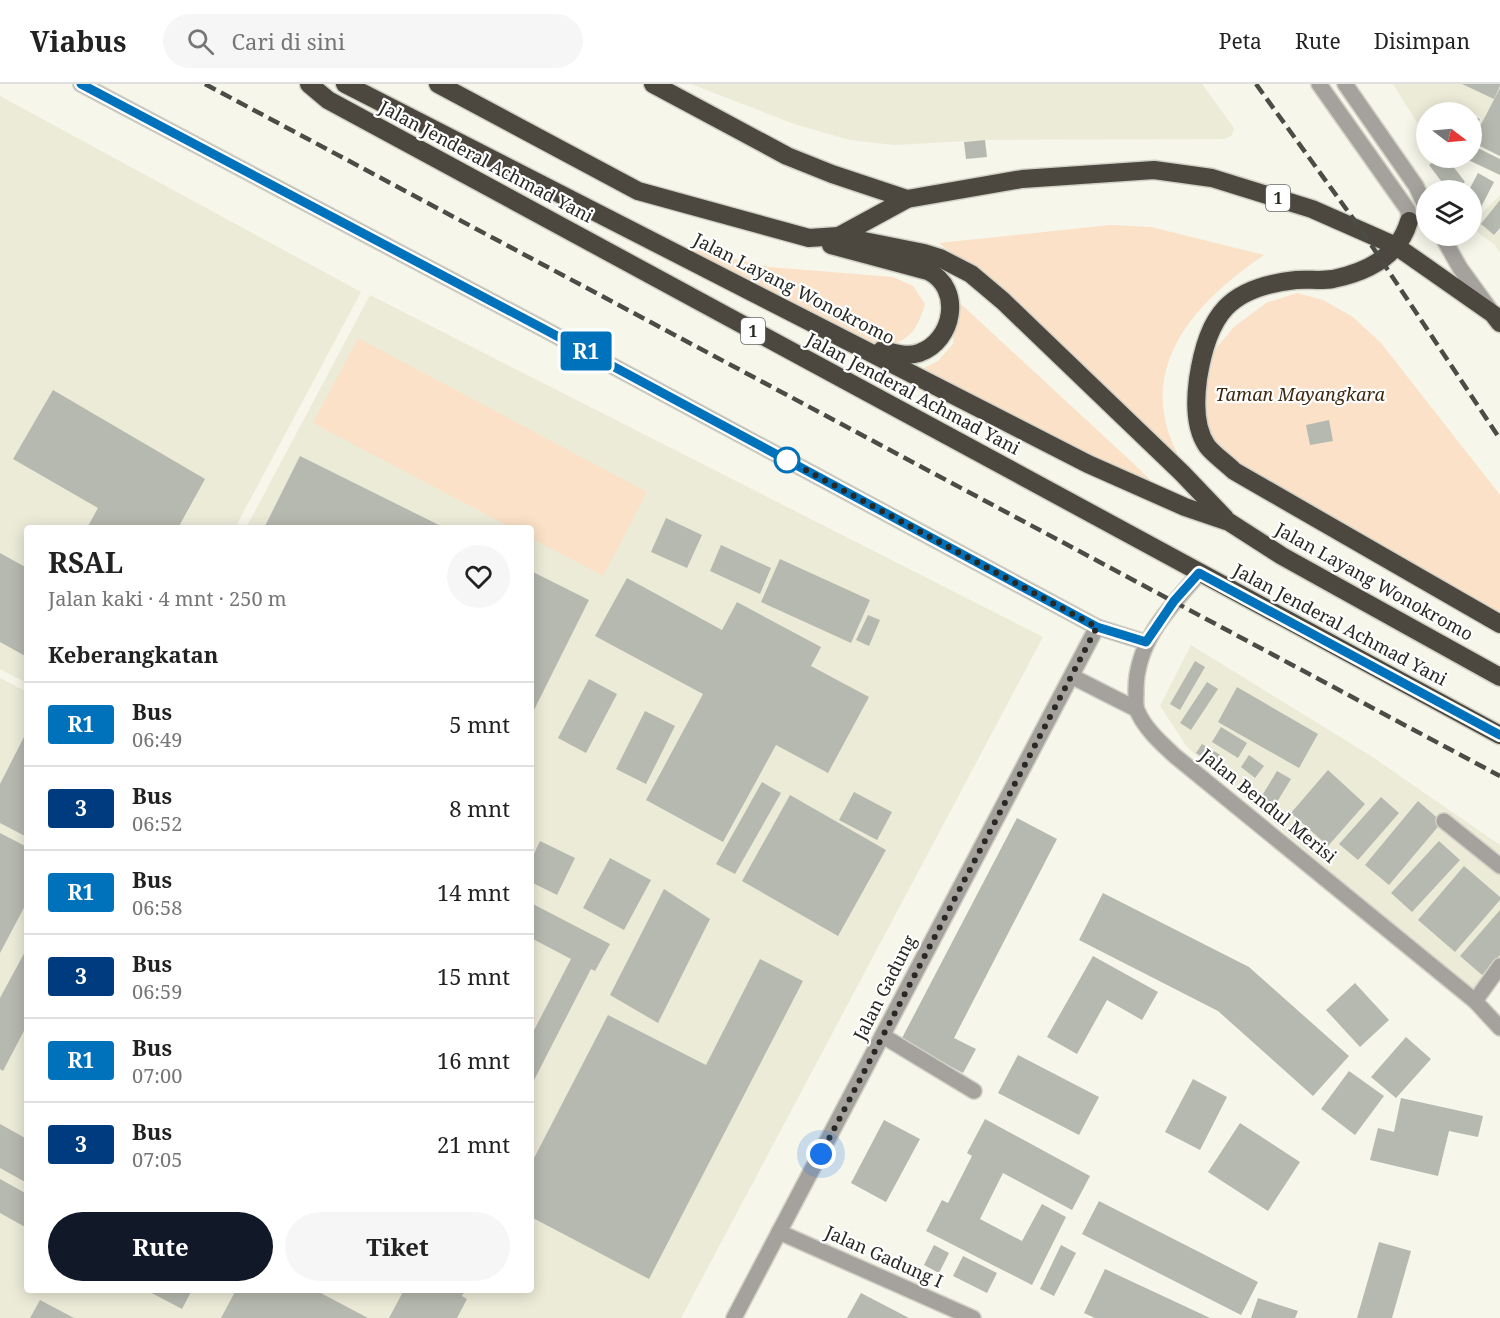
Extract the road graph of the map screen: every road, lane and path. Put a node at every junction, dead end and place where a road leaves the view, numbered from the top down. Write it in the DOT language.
graph roads {
  1 [pos="81,84"];
  2 [pos="309,84"];
  3 [pos="345,84"];
  4 [pos="438,84"];
  5 [pos="653,84"];
  6 [pos="1319,84"];
  7 [pos="1345,84"];
  8 [pos="1416,186"];
  9 [pos="907,199"];
  10 [pos="1409,221"];
  11 [pos="839,236"];
  12 [pos="809,238"];
  13 [pos="1396,246"];
  14 [pos="1448,246"];
  15 [pos="1497,318"];
  16 [pos="859,345"];
  17 [pos="1229,522"];
  18 [pos="1199,573"];
  19 [pos="1500,624"];
  20 [pos="1097,627"];
  21 [pos="1146,642"];
  22 [pos="1500,676"];
  23 [pos="1073,677"];
  24 [pos="1136,709"];
  25 [pos="1500,735"];
  26 [pos="1444,821"];
  27 [pos="1500,866"];
  28 [pos="1500,966"];
  29 [pos="1475,1001"];
  30 [pos="1500,1028"];
  31 [pos="883,1036"];
  32 [pos="974,1091"];
  33 [pos="779,1232"];
  34 [pos="734,1318"];
  35 [pos="973,1318"];
  1 -- 20 [label="street"];
  2 -- 18 [label="highway, Jalan Jenderal Achmad Yani / 1"];
  3 -- 16 [label="highway, Jalan Layang Wonokromo / 1"];
  4 -- 12 [label="highway, 1"];
  5 -- 9 [label="highway, 1"];
  6 -- 10 [label="street"];
  7 -- 8 [label="street"];
  9 -- 11 [label="highway, 1"];
  9 -- 13 [label="highway, 1"];
  10 -- 13 [label="highway"];
  11 -- 12 [label="highway, 1"];
  11 -- 17 [label="highway, Jalan Layang Wonokromo / 1"];
  12 -- 16 [label="highway"];
  13 -- 15 [label="highway, 1"];
  13 -- 19 [label="highway"];
  14 -- 15 [label="street"];
  16 -- 17 [label="highway, Jalan Layang Wonokromo / 1"];
  17 -- 22 [label="highway, Jalan Layang Wonokromo / 1"];
  18 -- 21 [label="street"];
  18 -- 25 [label="highway, Jalan Jenderal Achmad Yani / 1"];
  20 -- 21 [label="street"];
  20 -- 23 [label="street, Jalan Gadung"];
  21 -- 24 [label="street"];
  23 -- 24 [label="street"];
  23 -- 31 [label="street, Jalan Gadung"];
  24 -- 29 [label="street, Jalan Bendul Merisi"];
  26 -- 27 [label="street"];
  28 -- 29 [label="street"];
  29 -- 30 [label="street, Jalan Bendul Merisi"];
  31 -- 32 [label="street"];
  31 -- 33 [label="street, Jalan Gadung"];
  33 -- 34 [label="street, Jalan Gadung"];
  33 -- 35 [label="street, Jalan Gadung I"];
}
